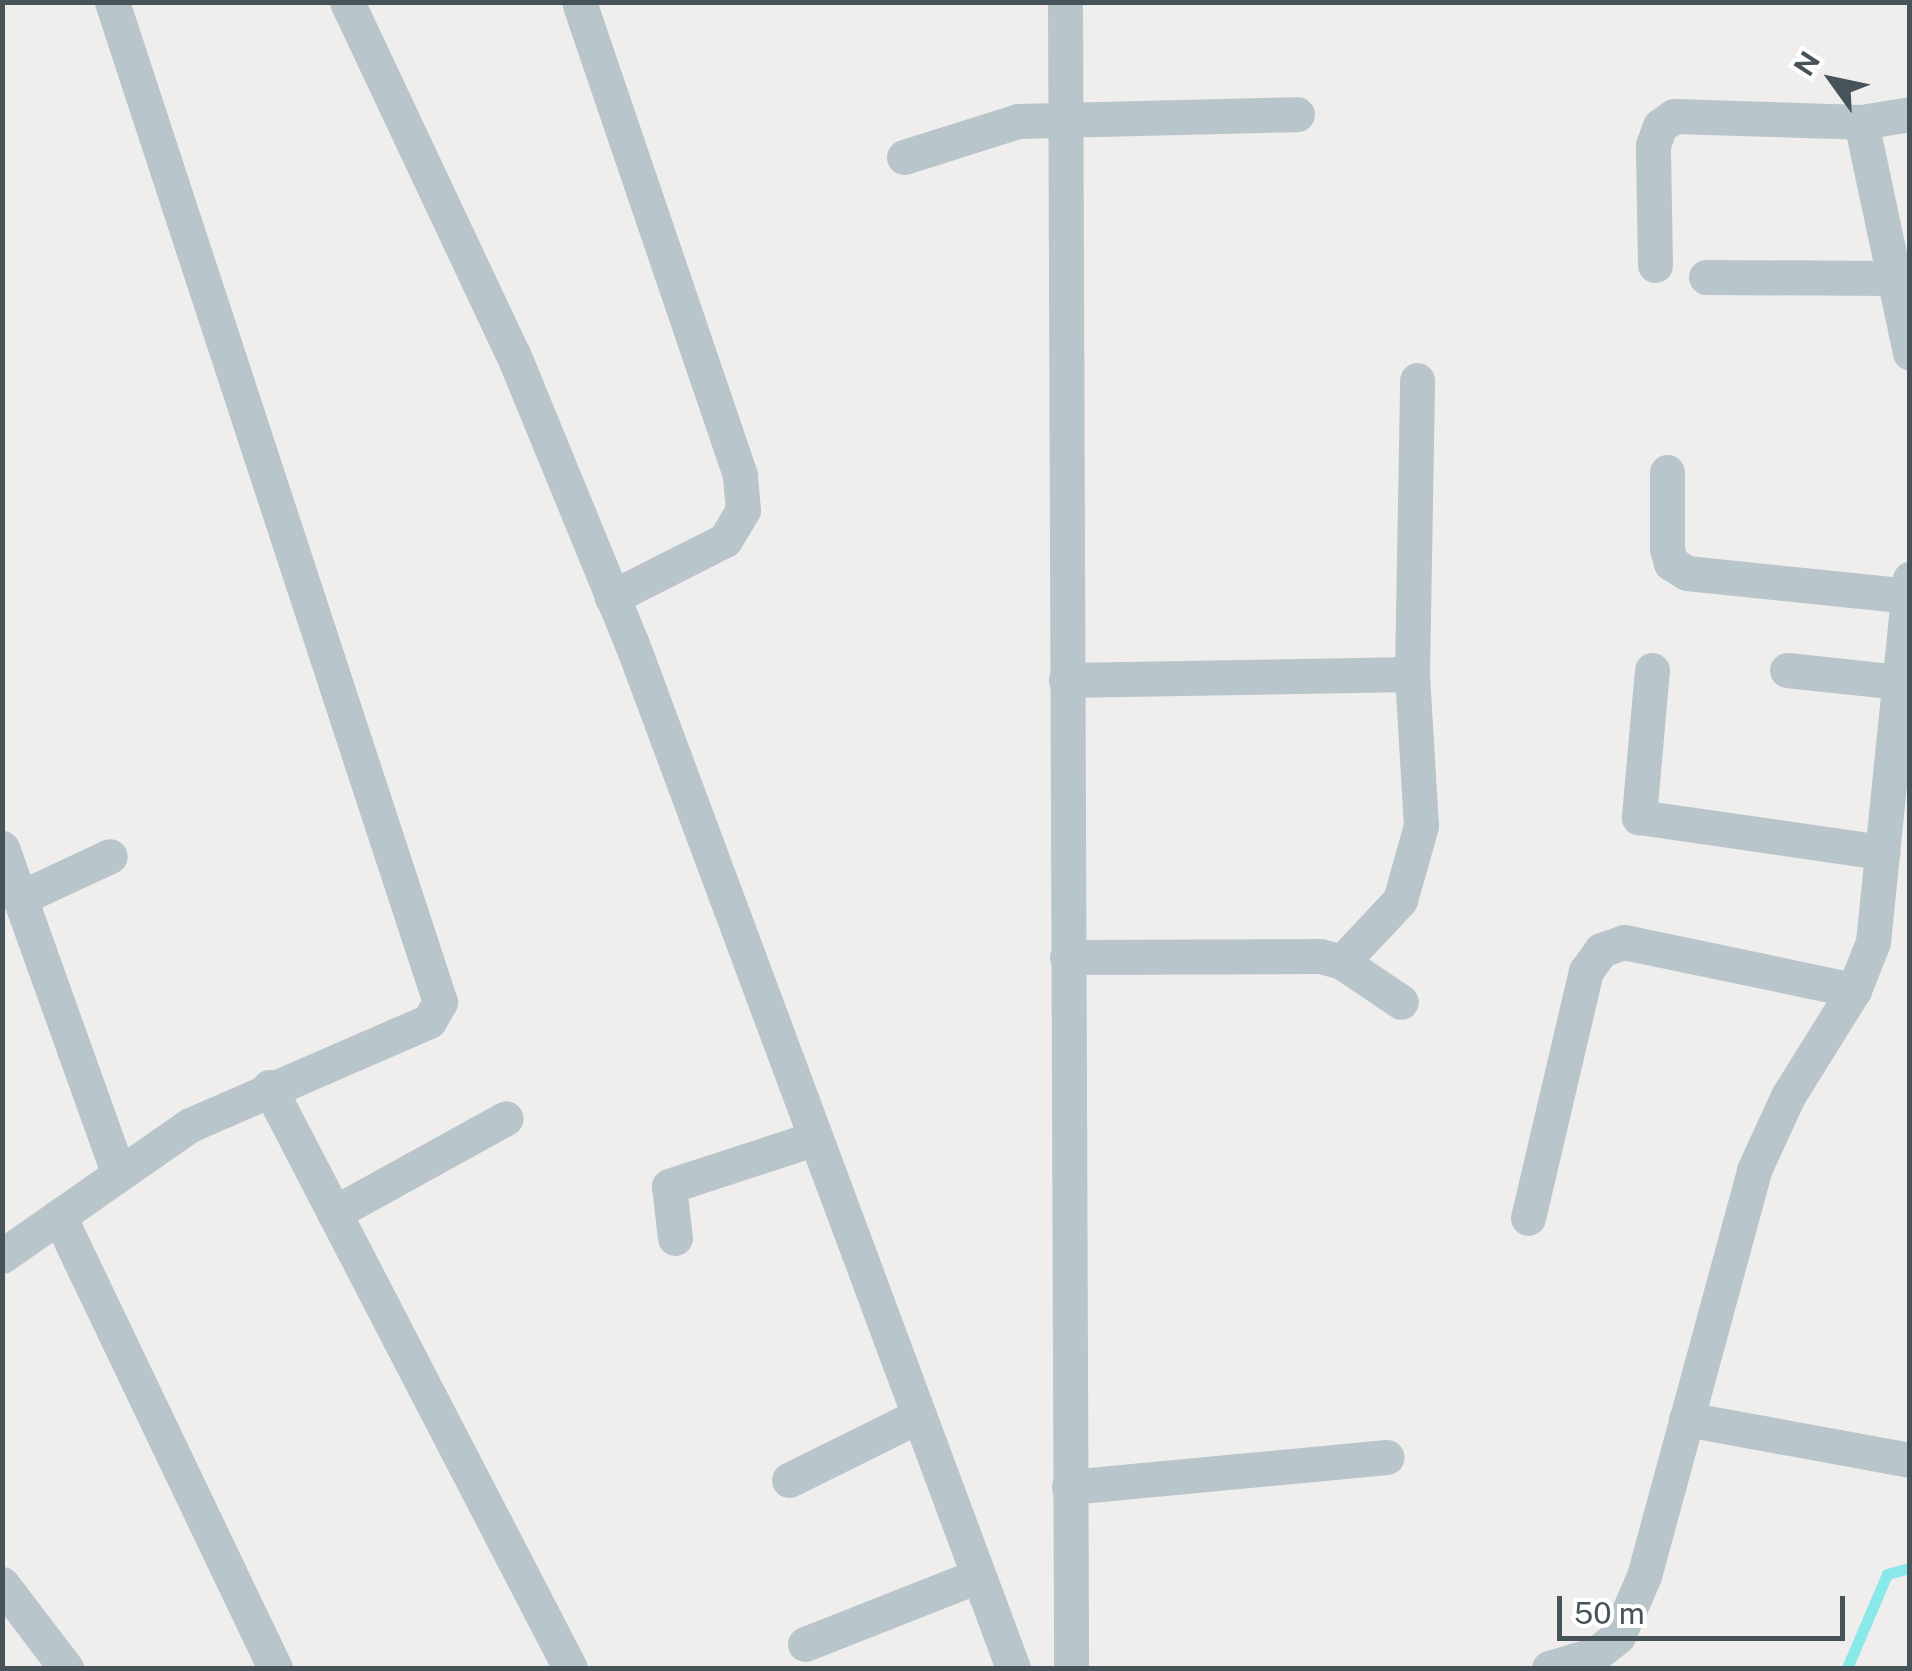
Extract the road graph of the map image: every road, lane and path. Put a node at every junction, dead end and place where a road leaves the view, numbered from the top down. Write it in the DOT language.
graph roads {
  1 [pos="112,2"];
  2 [pos="348,2"];
  3 [pos="1065,2"];
  4 [pos="580,4"];
  5 [pos="1297,114"];
  6 [pos="1910,114"];
  7 [pos="1065,118"];
  8 [pos="1861,122"];
  9 [pos="904,157"];
  10 [pos="1655,266"];
  11 [pos="1706,277"];
  12 [pos="1894,278"];
  13 [pos="1910,352"];
  14 [pos="1417,380"];
  15 [pos="1668,472"];
  16 [pos="1909,590"];
  17 [pos="612,597"];
  18 [pos="1652,670"];
  19 [pos="1787,670"];
  20 [pos="1412,674"];
  21 [pos="1066,680"];
  22 [pos="1899,682"];
  23 [pos="1898,800"];
  24 [pos="2,848"];
  25 [pos="1882,852"];
  26 [pos="110,856"];
  27 [pos="20,898"];
  28 [pos="1067,957"];
  29 [pos="1342,962"];
  30 [pos="1854,990"];
  31 [pos="1402,1002"];
  32 [pos="268,1087"];
  33 [pos="506,1118"];
  34 [pos="813,1139"];
  35 [pos="119,1174"];
  36 [pos="334,1213"];
  37 [pos="59,1216"];
  38 [pos="1528,1218"];
  39 [pos="675,1238"];
  40 [pos="2,1256"];
  41 [pos="918,1416"];
  42 [pos="1686,1419"];
  43 [pos="1387,1457"];
  44 [pos="1910,1460"];
  45 [pos="788,1480"];
  46 [pos="1069,1487"];
  47 [pos="978,1576"];
  48 [pos="2,1584"];
  49 [pos="805,1644"];
  50 [pos="66,1668"];
  51 [pos="275,1668"];
  52 [pos="570,1668"];
  53 [pos="1013,1668"];
  54 [pos="1071,1668"];
  55 [pos="1549,1668"];
  1 -- 32 [label="street"];
  2 -- 17 [label="street"];
  3 -- 7 [label="street"];
  4 -- 17 [label="street"];
  5 -- 7 [label="street"];
  6 -- 8 [label="street"];
  7 -- 9 [label="street"];
  7 -- 21 [label="street"];
  8 -- 10 [label="street"];
  8 -- 12 [label="street"];
  11 -- 12 [label="street"];
  12 -- 13 [label="street"];
  14 -- 20 [label="street"];
  15 -- 16 [label="street"];
  16 -- 22 [label="street"];
  17 -- 34 [label="street"];
  18 -- 25 [label="street"];
  19 -- 22 [label="street"];
  20 -- 21 [label="street"];
  20 -- 29 [label="street"];
  21 -- 28 [label="street"];
  22 -- 23 [label="street"];
  23 -- 25 [label="street"];
  24 -- 27 [label="street"];
  25 -- 30 [label="street"];
  26 -- 27 [label="street"];
  27 -- 35 [label="street"];
  28 -- 29 [label="street"];
  28 -- 46 [label="street"];
  29 -- 31 [label="street"];
  30 -- 38 [label="street"];
  30 -- 42 [label="street"];
  32 -- 35 [label="street"];
  32 -- 36 [label="street"];
  33 -- 36 [label="street"];
  34 -- 39 [label="street"];
  34 -- 41 [label="street"];
  35 -- 37 [label="street"];
  36 -- 52 [label="street"];
  37 -- 40 [label="street"];
  37 -- 51 [label="street"];
  41 -- 45 [label="street"];
  41 -- 47 [label="street"];
  42 -- 44 [label="street"];
  42 -- 55 [label="street"];
  43 -- 46 [label="street"];
  46 -- 54 [label="street"];
  47 -- 49 [label="street"];
  47 -- 53 [label="street"];
  48 -- 50 [label="street"];
}
